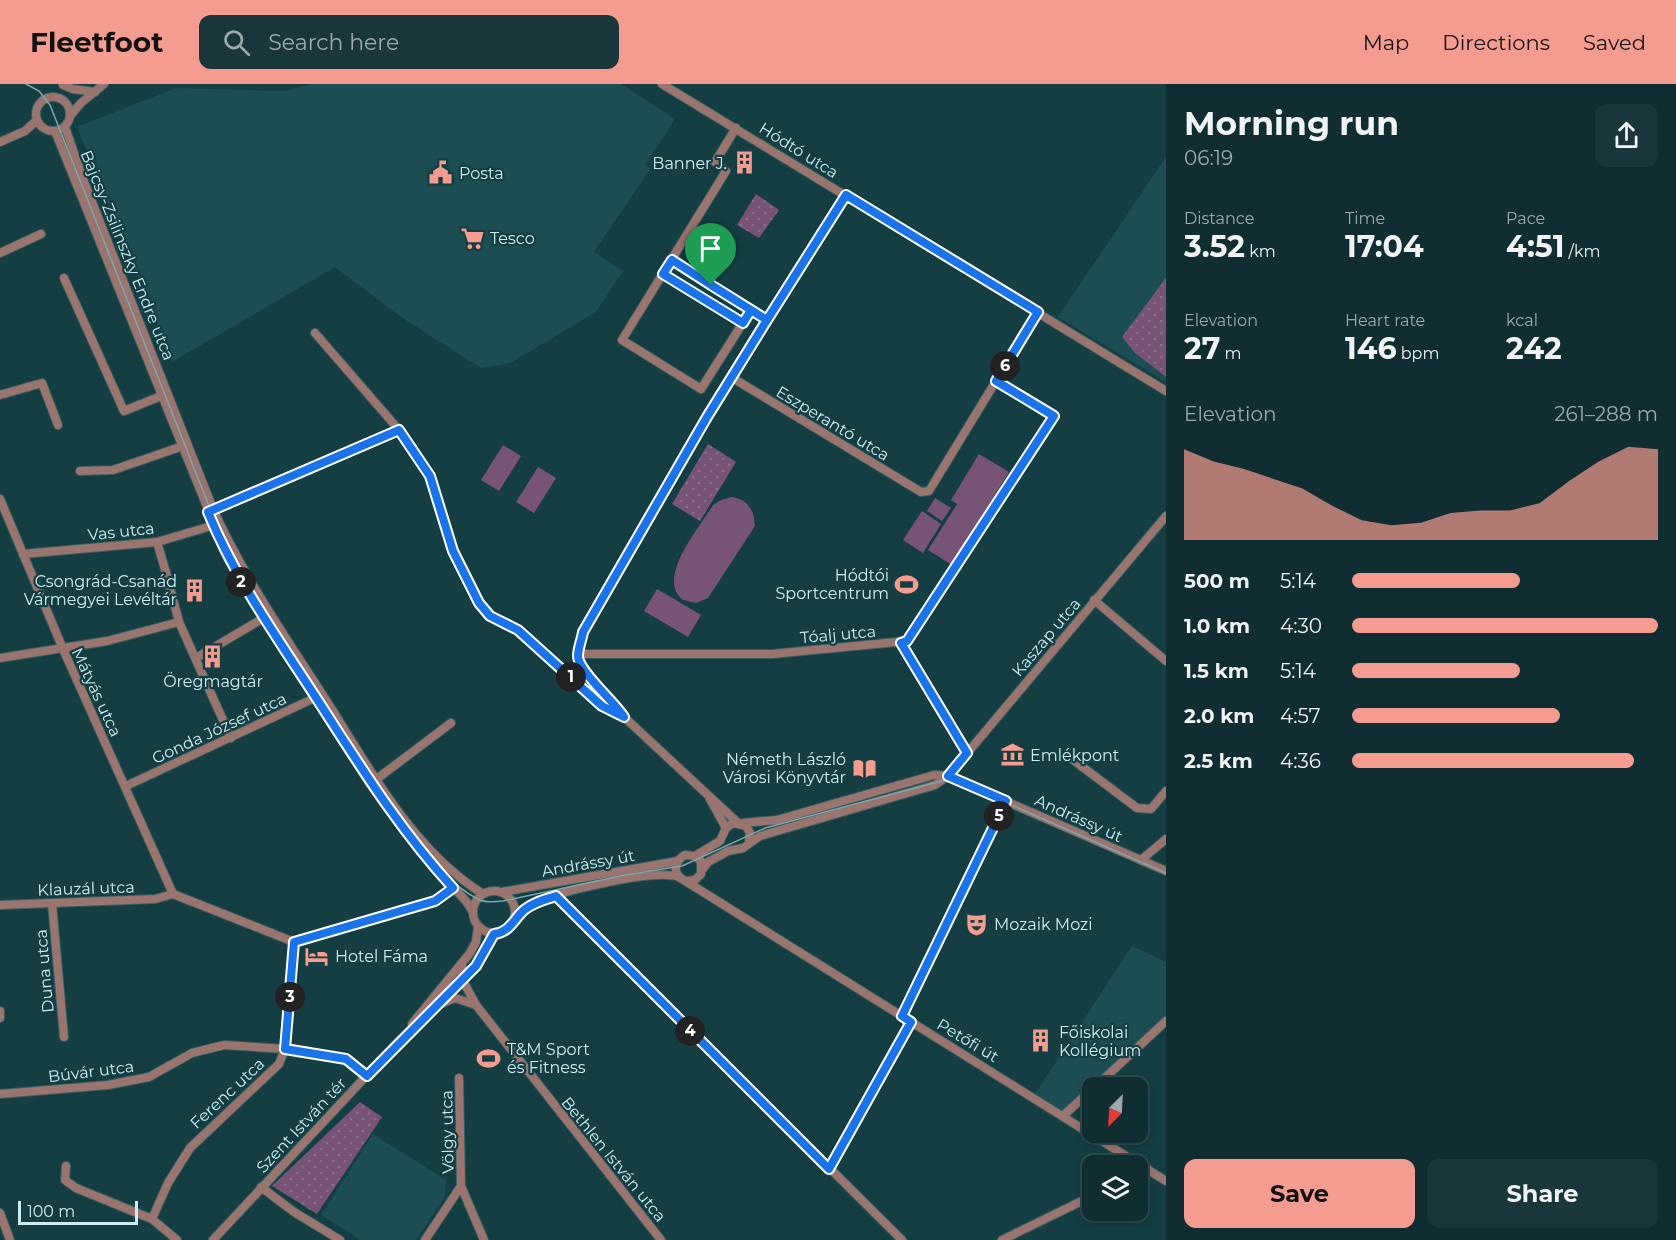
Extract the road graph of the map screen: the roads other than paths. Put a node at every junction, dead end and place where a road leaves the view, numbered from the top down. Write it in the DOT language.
graph roads {
  1 [pos="104,84"];
  2 [pos="662,84"];
  3 [pos="63,85"];
  4 [pos="95,92"];
  5 [pos="52,98"];
  6 [pos="63,101"];
  7 [pos="70,116"];
  8 [pos="37,120"];
  9 [pos="65,126"];
  10 [pos="736,128"];
  11 [pos="45,129"];
  12 [pos="25,131"];
  13 [pos="55,131"];
  14 [pos="0,142"];
  15 [pos="846,195"];
  16 [pos="41,234"];
  17 [pos="0,253"];
  18 [pos="672,260"];
  19 [pos="663,274"];
  20 [pos="64,278"];
  21 [pos="751,310"];
  22 [pos="1038,312"];
  23 [pos="767,320"];
  24 [pos="743,323"];
  25 [pos="315,333"];
  26 [pos="731,377"];
  27 [pos="996,381"];
  28 [pos="1166,391"];
  29 [pos="165,394"];
  30 [pos="0,395"];
  31 [pos="58,425"];
  32 [pos="399,430"];
  33 [pos="185,445"];
  34 [pos="80,471"];
  35 [pos="0,499"];
  36 [pos="211,511"];
  37 [pos="1166,516"];
  38 [pos="217,525"];
  39 [pos="157,542"];
  40 [pos="23,554"];
  41 [pos="167,576"];
  42 [pos="170,588"];
  43 [pos="1094,600"];
  44 [pos="266,616"];
  45 [pos="179,622"];
  46 [pos="901,643"];
  47 [pos="63,649"];
  48 [pos="578,654"];
  49 [pos="0,658"];
  50 [pos="196,658"];
  51 [pos="1166,661"];
  52 [pos="319,696"];
  53 [pos="624,717"];
  54 [pos="451,723"];
  55 [pos="231,738"];
  56 [pos="967,753"];
  57 [pos="1068,756"];
  58 [pos="948,776"];
  59 [pos="373,781"];
  60 [pos="126,786"];
  61 [pos="702,788"];
  62 [pos="1166,791"];
  63 [pos="1006,801"];
  64 [pos="740,823"];
  65 [pos="725,830"];
  66 [pos="1166,839"];
  67 [pos="749,842"];
  68 [pos="734,849"];
  69 [pos="695,856"];
  70 [pos="1141,860"];
  71 [pos="678,861"];
  72 [pos="1166,871"];
  73 [pos="702,872"];
  74 [pos="683,879"];
  75 [pos="453,888"];
  76 [pos="502,892"];
  77 [pos="173,894"];
  78 [pos="483,894"];
  79 [pos="556,896"];
  80 [pos="712,898"];
  81 [pos="52,903"];
  82 [pos="0,905"];
  83 [pos="472,912"];
  84 [pos="514,920"];
  85 [pos="478,927"];
  86 [pos="494,934"];
  87 [pos="294,942"];
  88 [pos="462,965"];
  89 [pos="462,979"];
  90 [pos="476,1005"];
  91 [pos="435,1006"];
  92 [pos="0,1011"];
  93 [pos="902,1016"];
  94 [pos="0,1018"];
  95 [pos="1166,1021"];
  96 [pos="911,1022"];
  97 [pos="64,1037"];
  98 [pos="398,1042"];
  99 [pos="285,1049"];
  100 [pos="367,1076"];
  101 [pos="1105,1077"];
  102 [pos="459,1078"];
  103 [pos="0,1094"];
  104 [pos="1082,1098"];
  105 [pos="1064,1115"];
  106 [pos="1127,1155"];
  107 [pos="66,1166"];
  108 [pos="1148,1168"];
  109 [pos="829,1169"];
  110 [pos="1166,1181"];
  111 [pos="461,1186"];
  112 [pos="261,1187"];
  113 [pos="1082,1201"];
  114 [pos="0,1213"];
  115 [pos="152,1219"];
  116 [pos="173,1239"];
  117 [pos="10,1240"];
  118 [pos="213,1240"];
  119 [pos="340,1240"];
  120 [pos="425,1240"];
  121 [pos="484,1240"];
  122 [pos="661,1240"];
  123 [pos="902,1240"];
  124 [pos="1002,1240"];
  1 -- 4 [label="street"];
  2 -- 10 [label="street, Hódtó utca"];
  3 -- 4 [label="street"];
  3 -- 5 [label="street"];
  3 -- 6 [label="street"];
  4 -- 7 [label="street"];
  5 -- 6 [label="street"];
  5 -- 8 [label="street"];
  6 -- 7 [label="street"];
  7 -- 9 [label="street"];
  8 -- 11 [label="street"];
  8 -- 12 [label="street"];
  9 -- 13 [label="street"];
  9 -- 29 [label="street, Bajcsy-Zsilinszky Endre utca"];
  10 -- 15 [label="street, Hódtó utca"];
  10 -- 18 [label="street"];
  11 -- 12 [label="street"];
  11 -- 13 [label="street"];
  12 -- 14 [label="street"];
  13 -- 29 [label="street, Bajcsy-Zsilinszky Endre utca"];
  15 -- 22 [label="street, Hódtó utca"];
  15 -- 23 [label="street"];
  16 -- 17 [label="street"];
  18 -- 19 [label="street"];
  18 -- 21 [label="street"];
  19 -- 24 [label="street"];
  19 -- 24 [label="street"];
  20 -- 29 [label="street"];
  21 -- 23 [label="street"];
  21 -- 24 [label="street"];
  22 -- 27 [label="street"];
  22 -- 28 [label="street, Hódtó utca"];
  23 -- 26 [label="street"];
  25 -- 32 [label="street"];
  26 -- 27 [label="street, Eszperantó utca"];
  26 -- 48 [label="street"];
  27 -- 46 [label="street, Tóalj utca"];
  29 -- 33 [label="street, Bajcsy-Zsilinszky Endre utca"];
  30 -- 31 [label="street"];
  32 -- 36 [label="street"];
  32 -- 53 [label="street"];
  33 -- 34 [label="street"];
  33 -- 36 [label="street, Bajcsy-Zsilinszky Endre utca"];
  35 -- 40 [label="street, Mátyás utca"];
  36 -- 38 [label="street, Bajcsy-Zsilinszky Endre utca"];
  37 -- 43 [label="street, Kaszap utca"];
  38 -- 39 [label="street, Vas utca"];
  38 -- 44 [label="street, Bajcsy-Zsilinszky Endre utca"];
  39 -- 40 [label="street, Vas utca"];
  39 -- 41 [label="street"];
  40 -- 47 [label="street, Mátyás utca"];
  42 -- 45 [label="street"];
  43 -- 51 [label="street"];
  43 -- 56 [label="street, Kaszap utca"];
  44 -- 50 [label="street"];
  44 -- 52 [label="street, Bajcsy-Zsilinszky Endre utca"];
  45 -- 47 [label="street"];
  45 -- 50 [label="street"];
  46 -- 48 [label="street, Tóalj utca"];
  46 -- 56 [label="street"];
  47 -- 49 [label="street"];
  47 -- 60 [label="street, Mátyás utca"];
  48 -- 53 [label="street"];
  50 -- 55 [label="street"];
  52 -- 55 [label="street, Gonda József utca"];
  52 -- 59 [label="street, Bajcsy-Zsilinszky Endre utca"];
  53 -- 61 [label="street"];
  54 -- 59 [label="street"];
  55 -- 60 [label="street, Gonda József utca"];
  56 -- 58 [label="street, Kaszap utca"];
  57 -- 62 [label="street"];
  58 -- 63 [label="street, Andrássy út"];
  58 -- 64 [label="street"];
  58 -- 67 [label="street"];
  59 -- 75 [label="street, Bajcsy-Zsilinszky Endre utca"];
  59 -- 78 [label="street, Bajcsy-Zsilinszky Endre utca"];
  60 -- 77 [label="street, Mátyás utca"];
  61 -- 64 [label="street"];
  61 -- 65 [label="street"];
  63 -- 70 [label="street, Andrássy út"];
  63 -- 93 [label="street"];
  64 -- 65 [label="street"];
  64 -- 67 [label="street"];
  65 -- 68 [label="street"];
  65 -- 69 [label="street"];
  66 -- 70 [label="street"];
  67 -- 68 [label="street"];
  68 -- 73 [label="street"];
  69 -- 71 [label="street"];
  69 -- 73 [label="street"];
  70 -- 72 [label="street, Andrássy út"];
  71 -- 74 [label="street"];
  71 -- 76 [label="street, Andrássy út"];
  73 -- 74 [label="street"];
  73 -- 80 [label="street"];
  74 -- 79 [label="street, Andrássy út"];
  74 -- 80 [label="street, Petőfi út"];
  75 -- 83 [label="street, Bajcsy-Zsilinszky Endre utca"];
  75 -- 87 [label="street"];
  76 -- 78 [label="street"];
  76 -- 84 [label="street"];
  77 -- 81 [label="street, Klauzál utca"];
  77 -- 87 [label="street"];
  78 -- 83 [label="street"];
  79 -- 84 [label="street, Andrássy út"];
  79 -- 109 [label="street"];
  80 -- 93 [label="street, Petőfi út"];
  81 -- 82 [label="street, Klauzál utca"];
  81 -- 97 [label="street, Duna utca"];
  83 -- 85 [label="street"];
  84 -- 86 [label="street"];
  85 -- 86 [label="street"];
  85 -- 88 [label="street"];
  86 -- 89 [label="street, Szent István tér"];
  87 -- 99 [label="street, Ferenc utca"];
  88 -- 89 [label="street"];
  88 -- 98 [label="street"];
  89 -- 90 [label="street, Bethlen István utca"];
  89 -- 91 [label="street, Szent István tér"];
  90 -- 91 [label="street"];
  90 -- 122 [label="street, Bethlen István utca"];
  91 -- 98 [label="street, Szent István tér"];
  92 -- 94 [label="street"];
  93 -- 96 [label="street, Petőfi út"];
  95 -- 101 [label="street"];
  96 -- 105 [label="street, Petőfi út"];
  96 -- 109 [label="street"];
  98 -- 100 [label="street, Szent István tér"];
  99 -- 100 [label="street, Búvár utca"];
  99 -- 103 [label="street, Búvár utca"];
  99 -- 115 [label="street, Ferenc utca"];
  100 -- 112 [label="street, Szent István tér"];
  102 -- 111 [label="street, Völgy utca"];
  104 -- 105 [label="street"];
  105 -- 106 [label="street, Petőfi út"];
  107 -- 115 [label="street"];
  108 -- 110 [label="street, Petőfi út"];
  109 -- 123 [label="street"];
  111 -- 120 [label="street, Völgy utca"];
  111 -- 121 [label="street, Völgy utca"];
  112 -- 118 [label="street, Szent István tér"];
  112 -- 119 [label="street"];
  113 -- 124 [label="street"];
  114 -- 117 [label="street"];
  115 -- 116 [label="street"];
}
